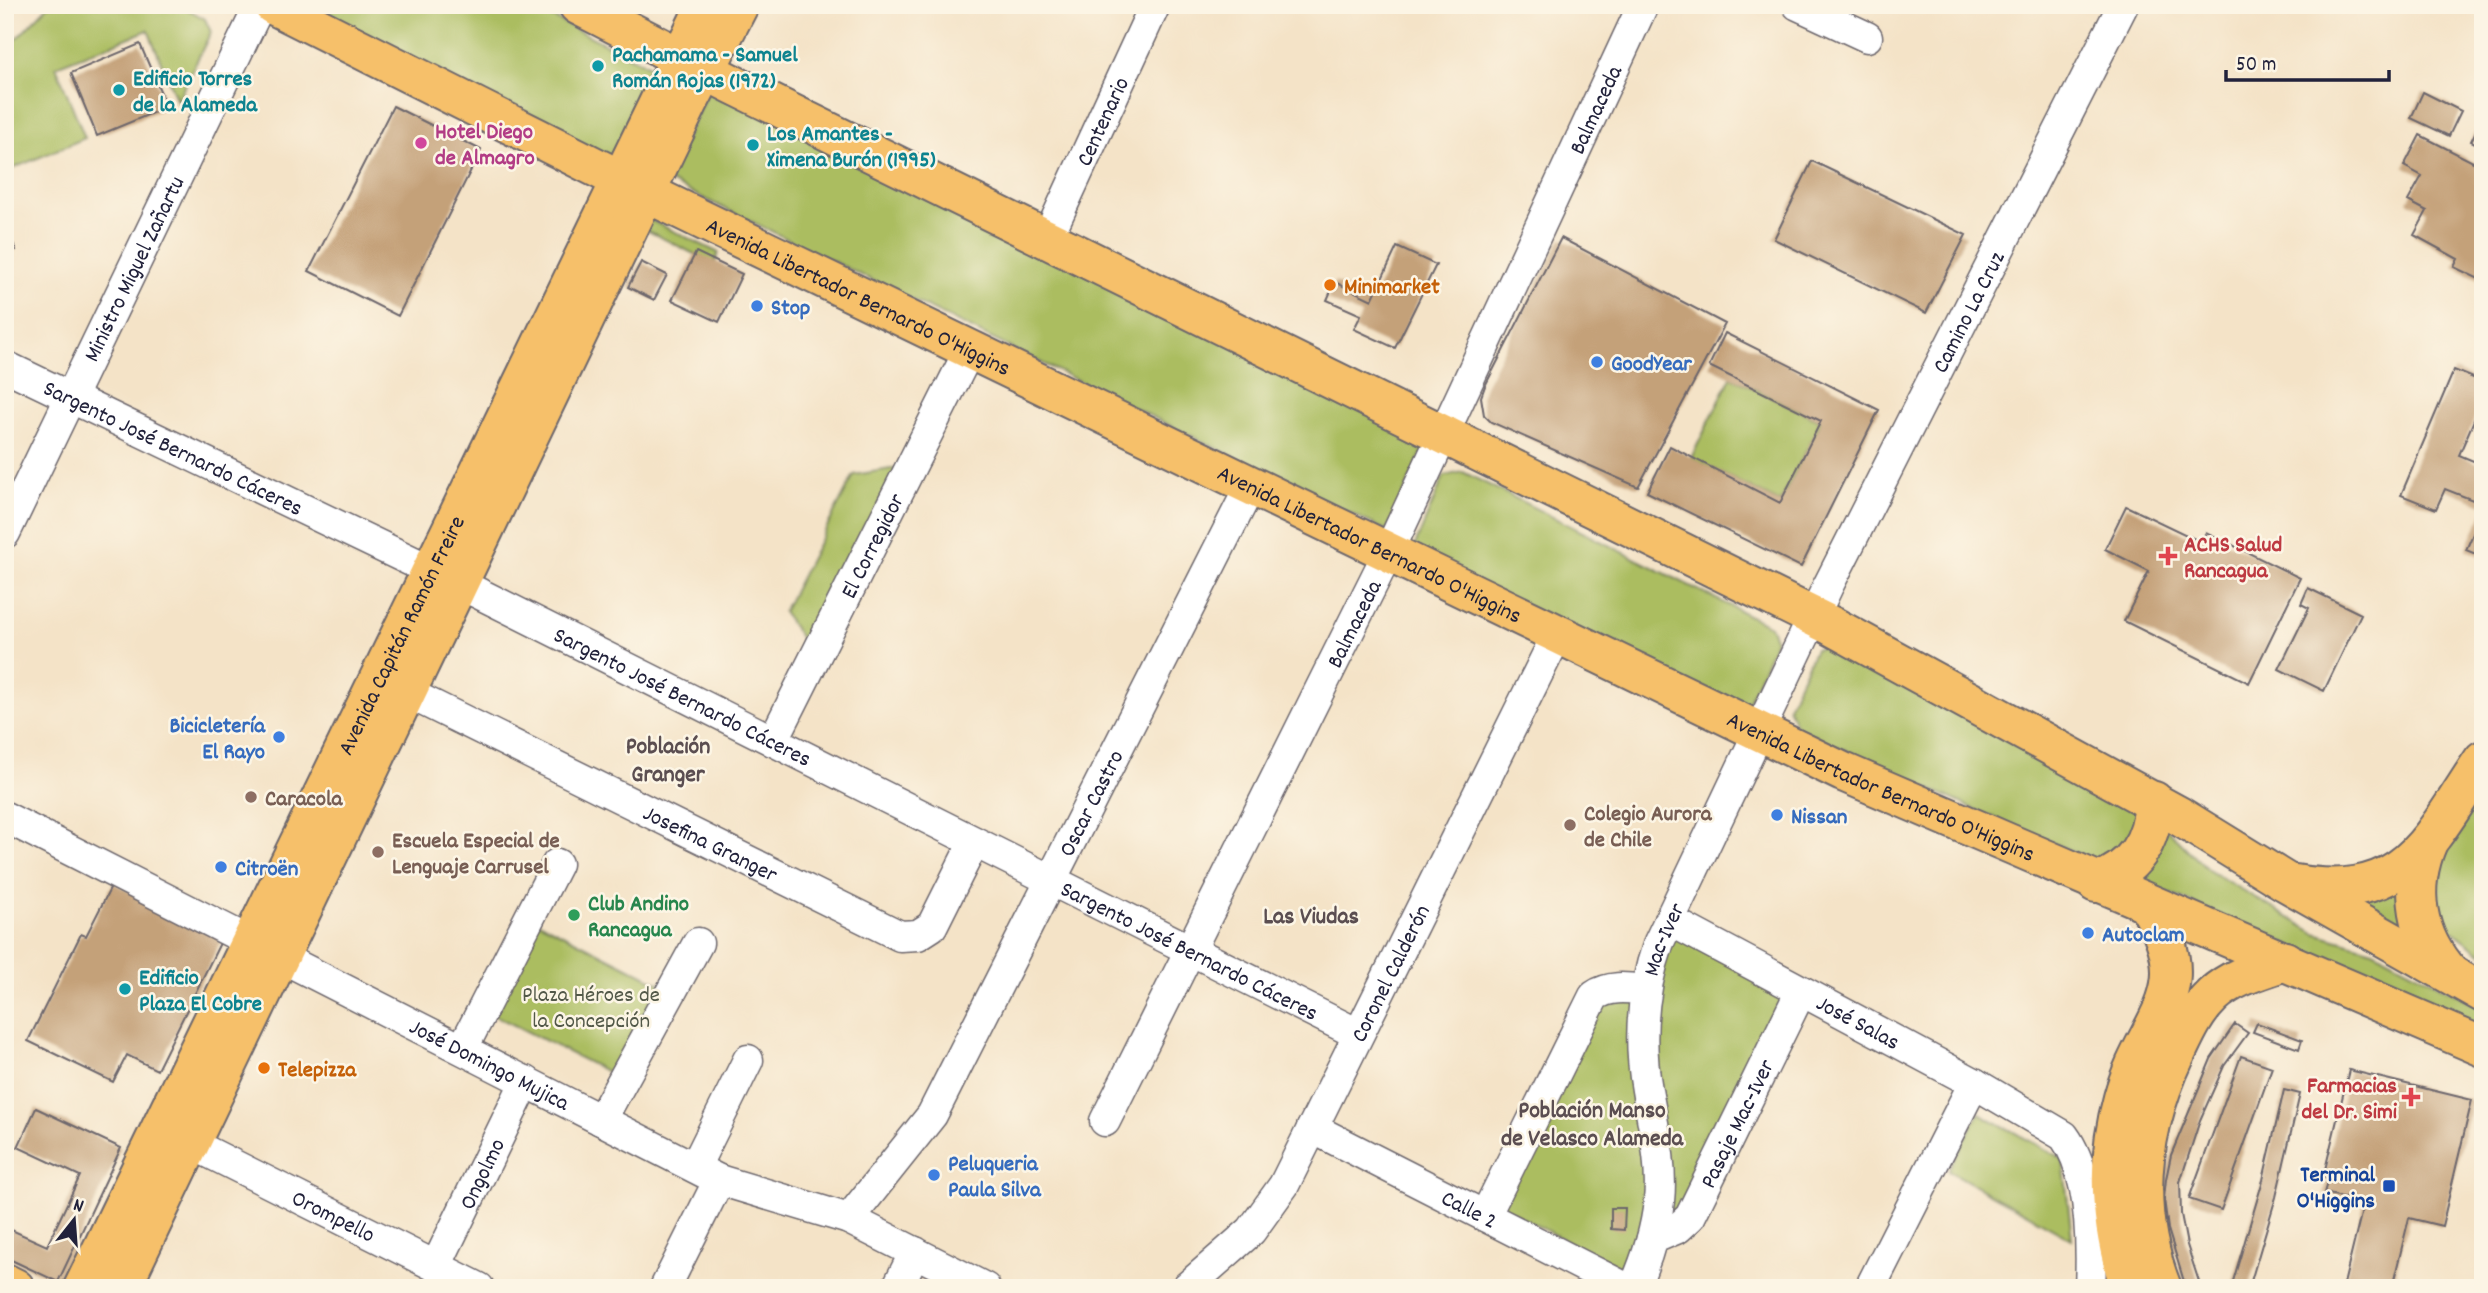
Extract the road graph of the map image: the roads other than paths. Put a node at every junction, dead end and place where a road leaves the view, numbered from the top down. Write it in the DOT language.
graph roads {
  1 [pos="260,5"];
  2 [pos="273,5"];
  3 [pos="578,5"];
  4 [pos="706,5"];
  5 [pos="739,5"];
  6 [pos="1155,5"];
  7 [pos="1643,5"];
  8 [pos="1798,5"];
  9 [pos="2123,5"];
  10 [pos="1867,37"];
  11 [pos="692,64"];
  12 [pos="634,187"];
  13 [pos="1047,239"];
  14 [pos="970,349"];
  15 [pos="5,366"];
  16 [pos="70,399"];
  17 [pos="1443,435"];
  18 [pos="1251,485"];
  19 [pos="5,533"];
  20 [pos="1389,551"];
  21 [pos="445,578"];
  22 [pos="1813,617"];
  23 [pos="1558,633"];
  24 [pos="406,692"];
  25 [pos="1759,731"];
  26 [pos="772,741"];
  27 [pos="2483,760"];
  28 [pos="2154,802"];
  29 [pos="5,817"];
  30 [pos="2428,841"];
  31 [pos="974,842"];
  32 [pos="557,864"];
  33 [pos="1051,880"];
  34 [pos="2286,882"];
  35 [pos="2096,883"];
  36 [pos="2148,905"];
  37 [pos="1670,920"];
  38 [pos="698,943"];
  39 [pos="265,947"];
  40 [pos="1191,951"];
  41 [pos="2285,961"];
  42 [pos="2468,986"];
  43 [pos="1646,990"];
  44 [pos="1801,991"];
  45 [pos="1358,1034"];
  46 [pos="2483,1047"];
  47 [pos="463,1048"];
  48 [pos="748,1060"];
  49 [pos="526,1080"];
  50 [pos="1974,1083"];
  51 [pos="601,1119"];
  52 [pos="1105,1121"];
  53 [pos="1312,1128"];
  54 [pos="190,1143"];
  55 [pos="707,1173"];
  56 [pos="1485,1216"];
  57 [pos="849,1219"];
  58 [pos="1651,1239"];
  59 [pos="915,1252"];
  60 [pos="436,1266"];
  61 [pos="5,1283"];
  62 [pos="15,1288"];
  63 [pos="83,1288"];
  64 [pos="121,1288"];
  65 [pos="479,1288"];
  66 [pos="665,1288"];
  67 [pos="897,1288"];
  68 [pos="985,1288"];
  69 [pos="1186,1288"];
  70 [pos="1626,1288"];
  71 [pos="1634,1288"];
  72 [pos="1870,1288"];
  73 [pos="2090,1288"];
  74 [pos="2130,1288"];
  75 [pos="2162,1288"];
  1 -- 16 [label="street, Ministro Miguel Zañartu"];
  2 -- 12 [label="main road, Avenida Libertador Bernardo O'Higgins"];
  3 -- 11 [label="main road"];
  4 -- 11 [label="main road"];
  5 -- 11 [label="main road"];
  6 -- 13 [label="street, Centenario"];
  7 -- 17 [label="street, Balmaceda"];
  8 -- 10 [label="street"];
  9 -- 22 [label="street, Camino La Cruz"];
  11 -- 12 [label="main road, Avenida Capitán Ramón Freire"];
  11 -- 13 [label="main road"];
  12 -- 14 [label="main road, Avenida Libertador Bernardo O'Higgins"];
  12 -- 21 [label="main road, Avenida Capitán Ramón Freire"];
  13 -- 17 [label="main road"];
  14 -- 18 [label="main road, Avenida Libertador Bernardo O'Higgins"];
  14 -- 26 [label="street, El Corregidor"];
  15 -- 16 [label="street, Sargento José Bernardo Cáceres"];
  16 -- 19 [label="street, Ministro Miguel Zañartu"];
  16 -- 21 [label="street, Sargento José Bernardo Cáceres"];
  17 -- 20 [label="street, Balmaceda"];
  17 -- 22 [label="main road"];
  18 -- 20 [label="main road, Avenida Libertador Bernardo O'Higgins"];
  18 -- 33 [label="street, Oscar Castro"];
  20 -- 23 [label="main road, Avenida Libertador Bernardo O'Higgins"];
  20 -- 40 [label="street, Balmaceda"];
  21 -- 24 [label="main road, Avenida Capitán Ramón Freire"];
  21 -- 26 [label="street, Sargento José Bernardo Cáceres"];
  21 -- 39 [label="main road, Avenida Capitán Ramón Freire"];
  22 -- 25 [label="street, Mac-Iver"];
  22 -- 28 [label="main road"];
  23 -- 25 [label="main road, Avenida Libertador Bernardo O'Higgins"];
  23 -- 45 [label="street, Coronel Calderón"];
  24 -- 31 [label="street, Josefina Granger"];
  24 -- 39 [label="main road, Avenida Capitán Ramón Freire"];
  25 -- 35 [label="main road, Avenida Libertador Bernardo O'Higgins"];
  25 -- 37 [label="street, Mac-Iver"];
  26 -- 31 [label="street, Sargento José Bernardo Cáceres"];
  27 -- 30 [label="main road"];
  28 -- 34 [label="main road"];
  28 -- 35 [label="main road"];
  29 -- 39 [label="street, José Domingo Mujica"];
  30 -- 34 [label="main road"];
  30 -- 42 [label="main road"];
  31 -- 33 [label="street, Sargento José Bernardo Cáceres"];
  32 -- 47 [label="street"];
  33 -- 40 [label="street, Sargento José Bernardo Cáceres"];
  33 -- 57 [label="street, Oscar Castro"];
  34 -- 42 [label="main road"];
  35 -- 36 [label="main road, Avenida Libertador Bernardo O'Higgins"];
  36 -- 41 [label="main road, Avenida Libertador Bernardo O'Higgins"];
  36 -- 74 [label="main road"];
  37 -- 43 [label="street, Mac-Iver"];
  37 -- 44 [label="street, José Salas"];
  38 -- 51 [label="street"];
  39 -- 47 [label="street, José Domingo Mujica"];
  39 -- 54 [label="main road, Avenida Capitán Ramón Freire"];
  39 -- 63 [label="main road, Avenida Capitán Ramón Freire"];
  40 -- 45 [label="street, Sargento José Bernardo Cáceres"];
  40 -- 52 [label="street, Balmaceda"];
  41 -- 46 [label="main road, Avenida Libertador Bernardo O'Higgins"];
  41 -- 75 [label="main road"];
  43 -- 56 [label="street"];
  43 -- 58 [label="street, Mac-Iver"];
  44 -- 50 [label="street, José Salas"];
  44 -- 58 [label="street, Pasaje Mac-Iver"];
  45 -- 53 [label="street, Coronel Calderón"];
  47 -- 49 [label="street, José Domingo Mujica"];
  48 -- 55 [label="street"];
  49 -- 51 [label="street, José Domingo Mujica"];
  49 -- 60 [label="street, Ongolmo"];
  50 -- 72 [label="street"];
  50 -- 73 [label="street, José Salas"];
  51 -- 55 [label="street, José Domingo Mujica"];
  53 -- 56 [label="street, Calle 2"];
  53 -- 69 [label="street, Coronel Calderón"];
  54 -- 60 [label="street, Orompello"];
  54 -- 64 [label="main road, Avenida Capitán Ramón Freire"];
  55 -- 57 [label="street, José Domingo Mujica"];
  55 -- 66 [label="street"];
  56 -- 70 [label="street, Calle 2"];
  57 -- 59 [label="street, José Domingo Mujica"];
  58 -- 71 [label="street, Mac-Iver"];
  59 -- 67 [label="street"];
  59 -- 68 [label="street, José Domingo Mujica"];
  60 -- 65 [label="street, Orompello"];
  61 -- 62 [label="main road"];
}
